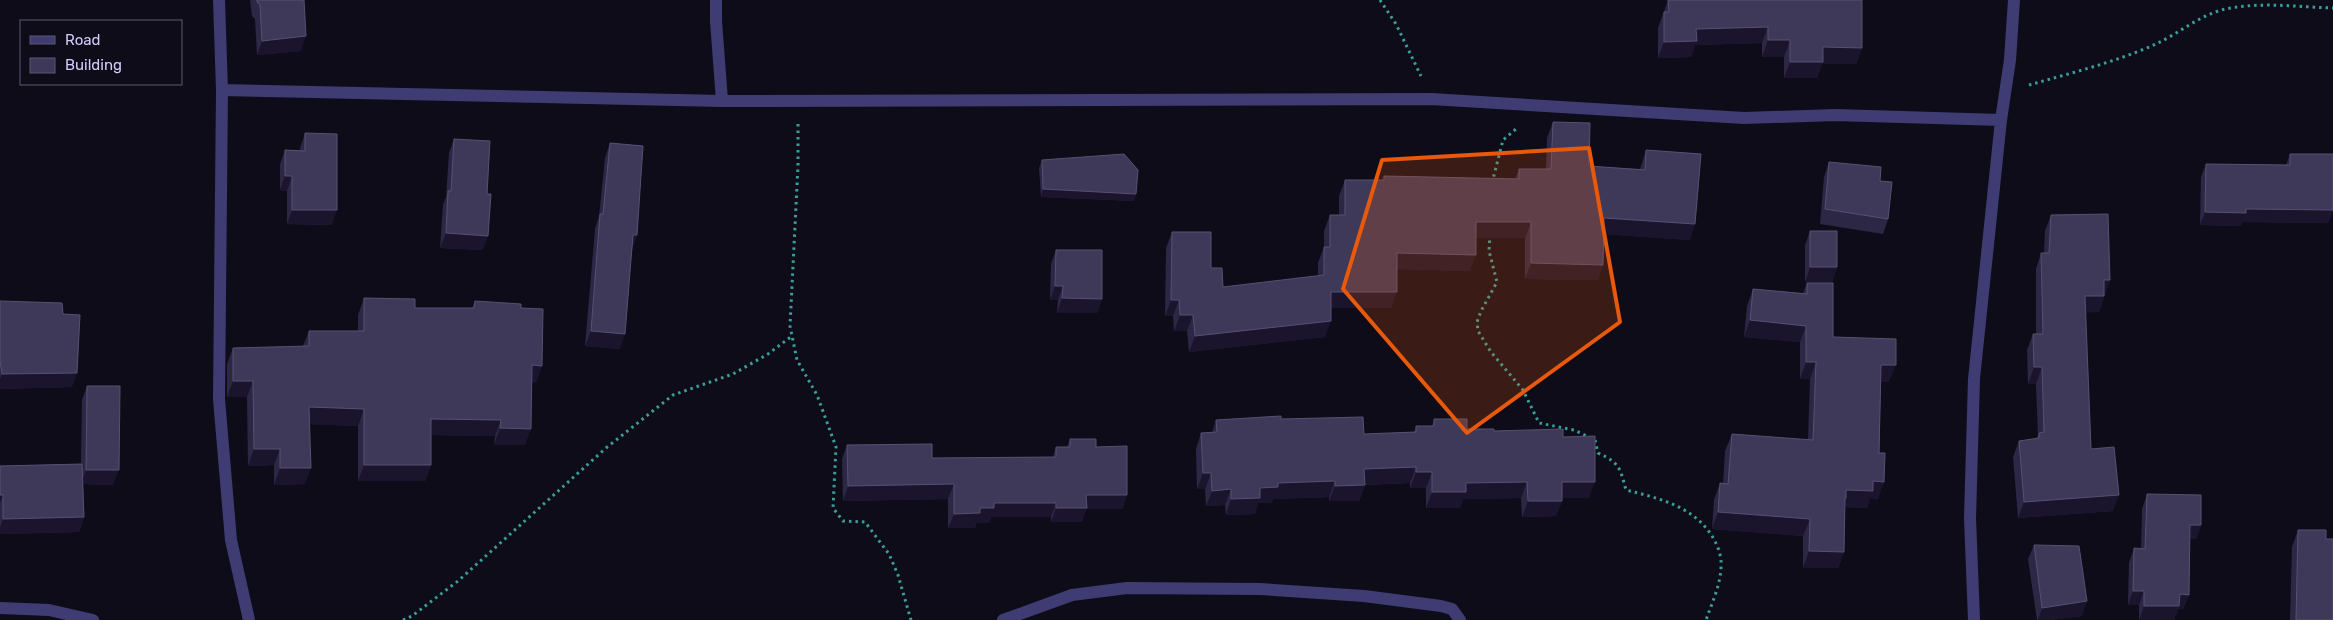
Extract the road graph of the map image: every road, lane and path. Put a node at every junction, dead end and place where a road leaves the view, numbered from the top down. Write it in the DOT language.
graph roads {
  1 [pos="220,0"];
  2 [pos="716,0"];
  3 [pos="1380,0"];
  4 [pos="2014,0"];
  5 [pos="2333,8"];
  6 [pos="222,90"];
  7 [pos="2007,91"];
  8 [pos="1431,99"];
  9 [pos="722,101"];
  10 [pos="797,101"];
  11 [pos="1544,106"];
  12 [pos="2001,120"];
  13 [pos="1490,190"];
  14 [pos="1490,228"];
  15 [pos="792,336"];
  16 [pos="0,608"];
  17 [pos="93,620"];
  18 [pos="249,620"];
  19 [pos="403,620"];
  20 [pos="911,620"];
  21 [pos="1003,620"];
  22 [pos="1460,620"];
  23 [pos="1706,620"];
  24 [pos="1974,620"];
  1 -- 6 [label="street"];
  2 -- 9 [label="street"];
  3 -- 8 [label="path"];
  4 -- 7 [label="street"];
  5 -- 7 [label="path"];
  6 -- 9 [label="street"];
  6 -- 18 [label="street"];
  7 -- 12 [label="street"];
  8 -- 10 [label="street"];
  8 -- 11 [label="street"];
  9 -- 10 [label="street"];
  10 -- 15 [label="path"];
  11 -- 12 [label="street"];
  11 -- 13 [label="path"];
  12 -- 24 [label="street"];
  14 -- 23 [label="path"];
  15 -- 19 [label="path"];
  15 -- 20 [label="path"];
  16 -- 17 [label="street"];
  21 -- 22 [label="street"];
}
